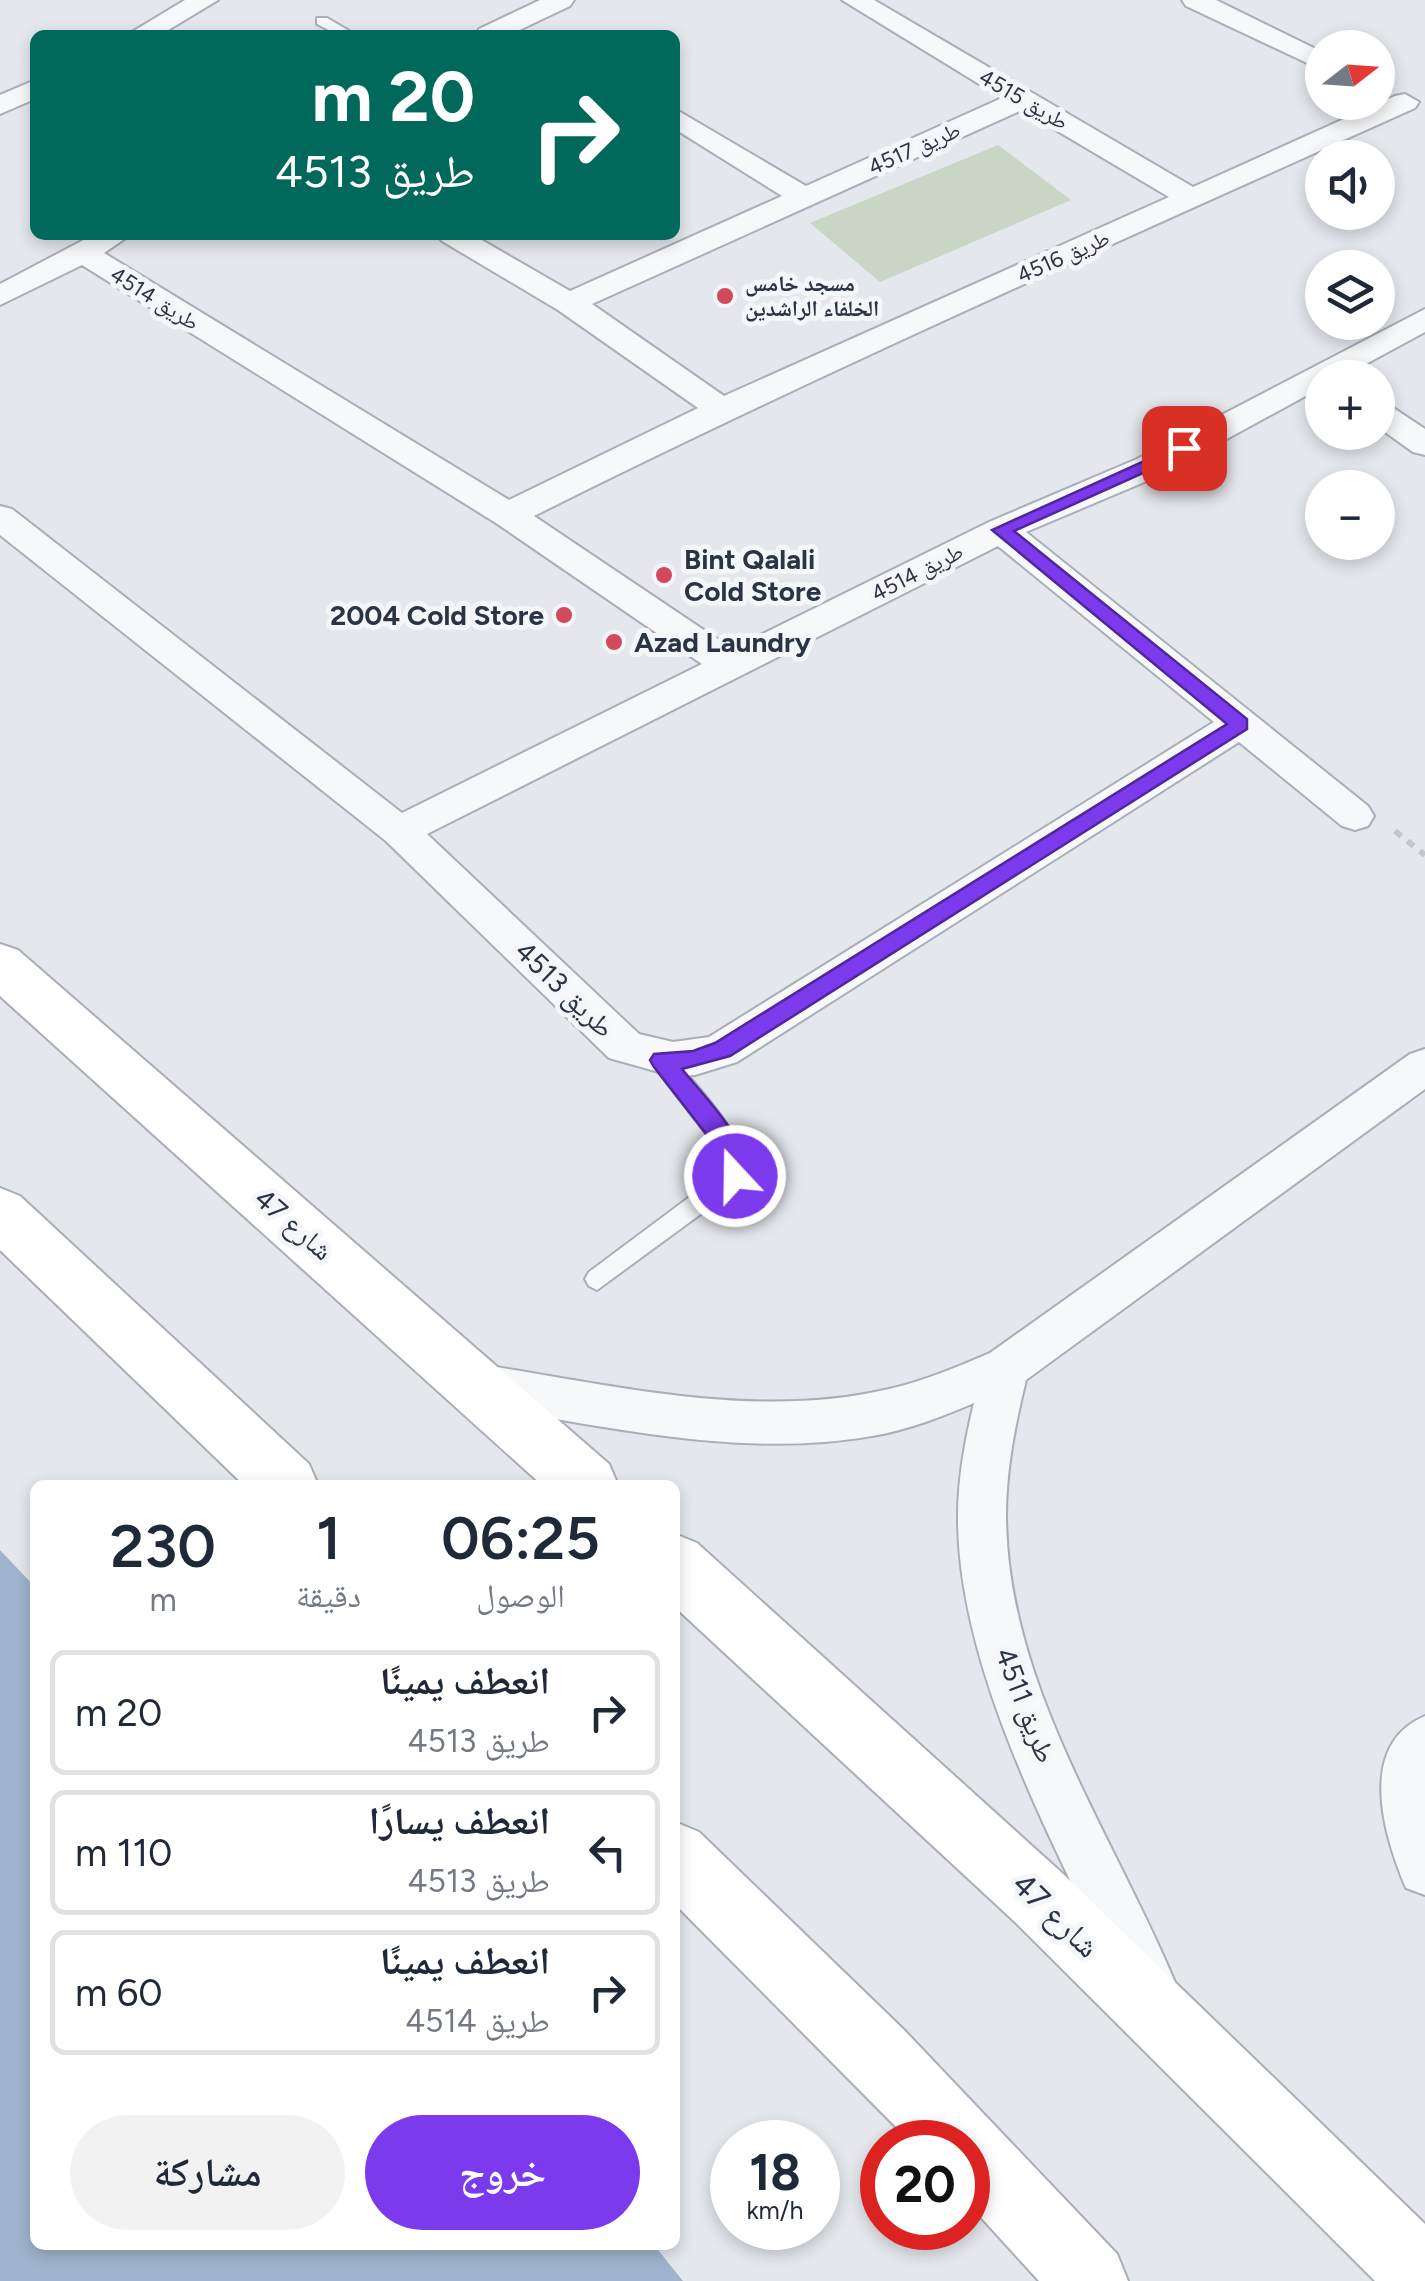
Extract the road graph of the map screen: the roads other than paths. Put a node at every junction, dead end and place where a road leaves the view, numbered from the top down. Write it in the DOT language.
graph roads {
  1 [pos="205,0"];
  2 [pos="561,0"];
  3 [pos="855,0"];
  4 [pos="1196,0"];
  5 [pos="516,20"];
  6 [pos="322,21"];
  7 [pos="149,30"];
  8 [pos="339,30"];
  9 [pos="497,30"];
  10 [pos="533,30"];
  11 [pos="1305,54"];
  12 [pos="30,91"];
  13 [pos="1025,98"];
  14 [pos="1402,101"];
  15 [pos="0,106"];
  16 [pos="680,120"];
  17 [pos="804,196"];
  18 [pos="1193,198"];
  19 [pos="105,240"];
  20 [pos="461,240"];
  21 [pos="82,252"];
  22 [pos="0,296"];
  23 [pos="569,303"];
  24 [pos="1425,319"];
  25 [pos="1352,360"];
  26 [pos="1305,386"];
  27 [pos="722,409"];
  28 [pos="1395,424"];
  29 [pos="1425,444"];
  30 [pos="508,516"];
  31 [pos="0,517"];
  32 [pos="1001,530"];
  33 [pos="732,667"];
  34 [pos="1240,724"];
  35 [pos="1355,816"];
  36 [pos="399,832"];
  37 [pos="0,965"];
  38 [pos="662,1060"];
  39 [pos="1425,1066"];
  40 [pos="0,1214"];
  41 [pos="597,1280"];
  42 [pos="1006,1368"];
  43 [pos="477,1385"];
  44 [pos="282,1480"];
  45 [pos="582,1480"];
  46 [pos="680,1570"];
  47 [pos="1425,1742"];
  48 [pos="680,1861"];
  49 [pos="1425,1869"];
  50 [pos="1165,2021"];
  51 [pos="940,2120"];
  52 [pos="990,2174"];
  53 [pos="1425,2277"];
  54 [pos="1090,2281"];
  1 -- 7 [label="street"];
  2 -- 5 [label="street"];
  3 -- 13 [label="street, طريق 4515"];
  4 -- 11 [label="street"];
  5 -- 9 [label="street"];
  5 -- 10 [label="street"];
  6 -- 8 [label="lane"];
  12 -- 15 [label="street"];
  13 -- 17 [label="street, طريق 4517"];
  13 -- 18 [label="street, طريق 4515"];
  14 -- 18 [label="street, طريق 4516"];
  16 -- 17 [label="street"];
  17 -- 23 [label="street, طريق 4517"];
  18 -- 27 [label="street, طريق 4516"];
  19 -- 21 [label="street"];
  20 -- 23 [label="street"];
  21 -- 22 [label="street"];
  21 -- 30 [label="street, طريق 4514"];
  23 -- 27 [label="street"];
  24 -- 25 [label="street, طريق 4514"];
  26 -- 32 [label="street, طريق 4514"];
  27 -- 30 [label="street, طريق 4516"];
  28 -- 29 [label="street"];
  30 -- 33 [label="street, طريق 4514"];
  31 -- 36 [label="street, طريق 4513"];
  32 -- 33 [label="street, طريق 4514"];
  32 -- 34 [label="street"];
  33 -- 36 [label="street, طريق 4514"];
  34 -- 35 [label="street"];
  34 -- 38 [label="street"];
  36 -- 38 [label="street, طريق 4513"];
  37 -- 43 [label="street, شارع 47"];
  38 -- 41 [label="lane"];
  39 -- 42 [label="street"];
  40 -- 44 [label="street"];
  42 -- 43 [label="street"];
  42 -- 50 [label="street, طريق 4511"];
  43 -- 45 [label="street, شارع 47"];
  46 -- 50 [label="street, شارع 47"];
  47 -- 49 [label="street"];
  48 -- 51 [label="street"];
  50 -- 53 [label="street, شارع 47"];
  52 -- 54 [label="street"];
}
